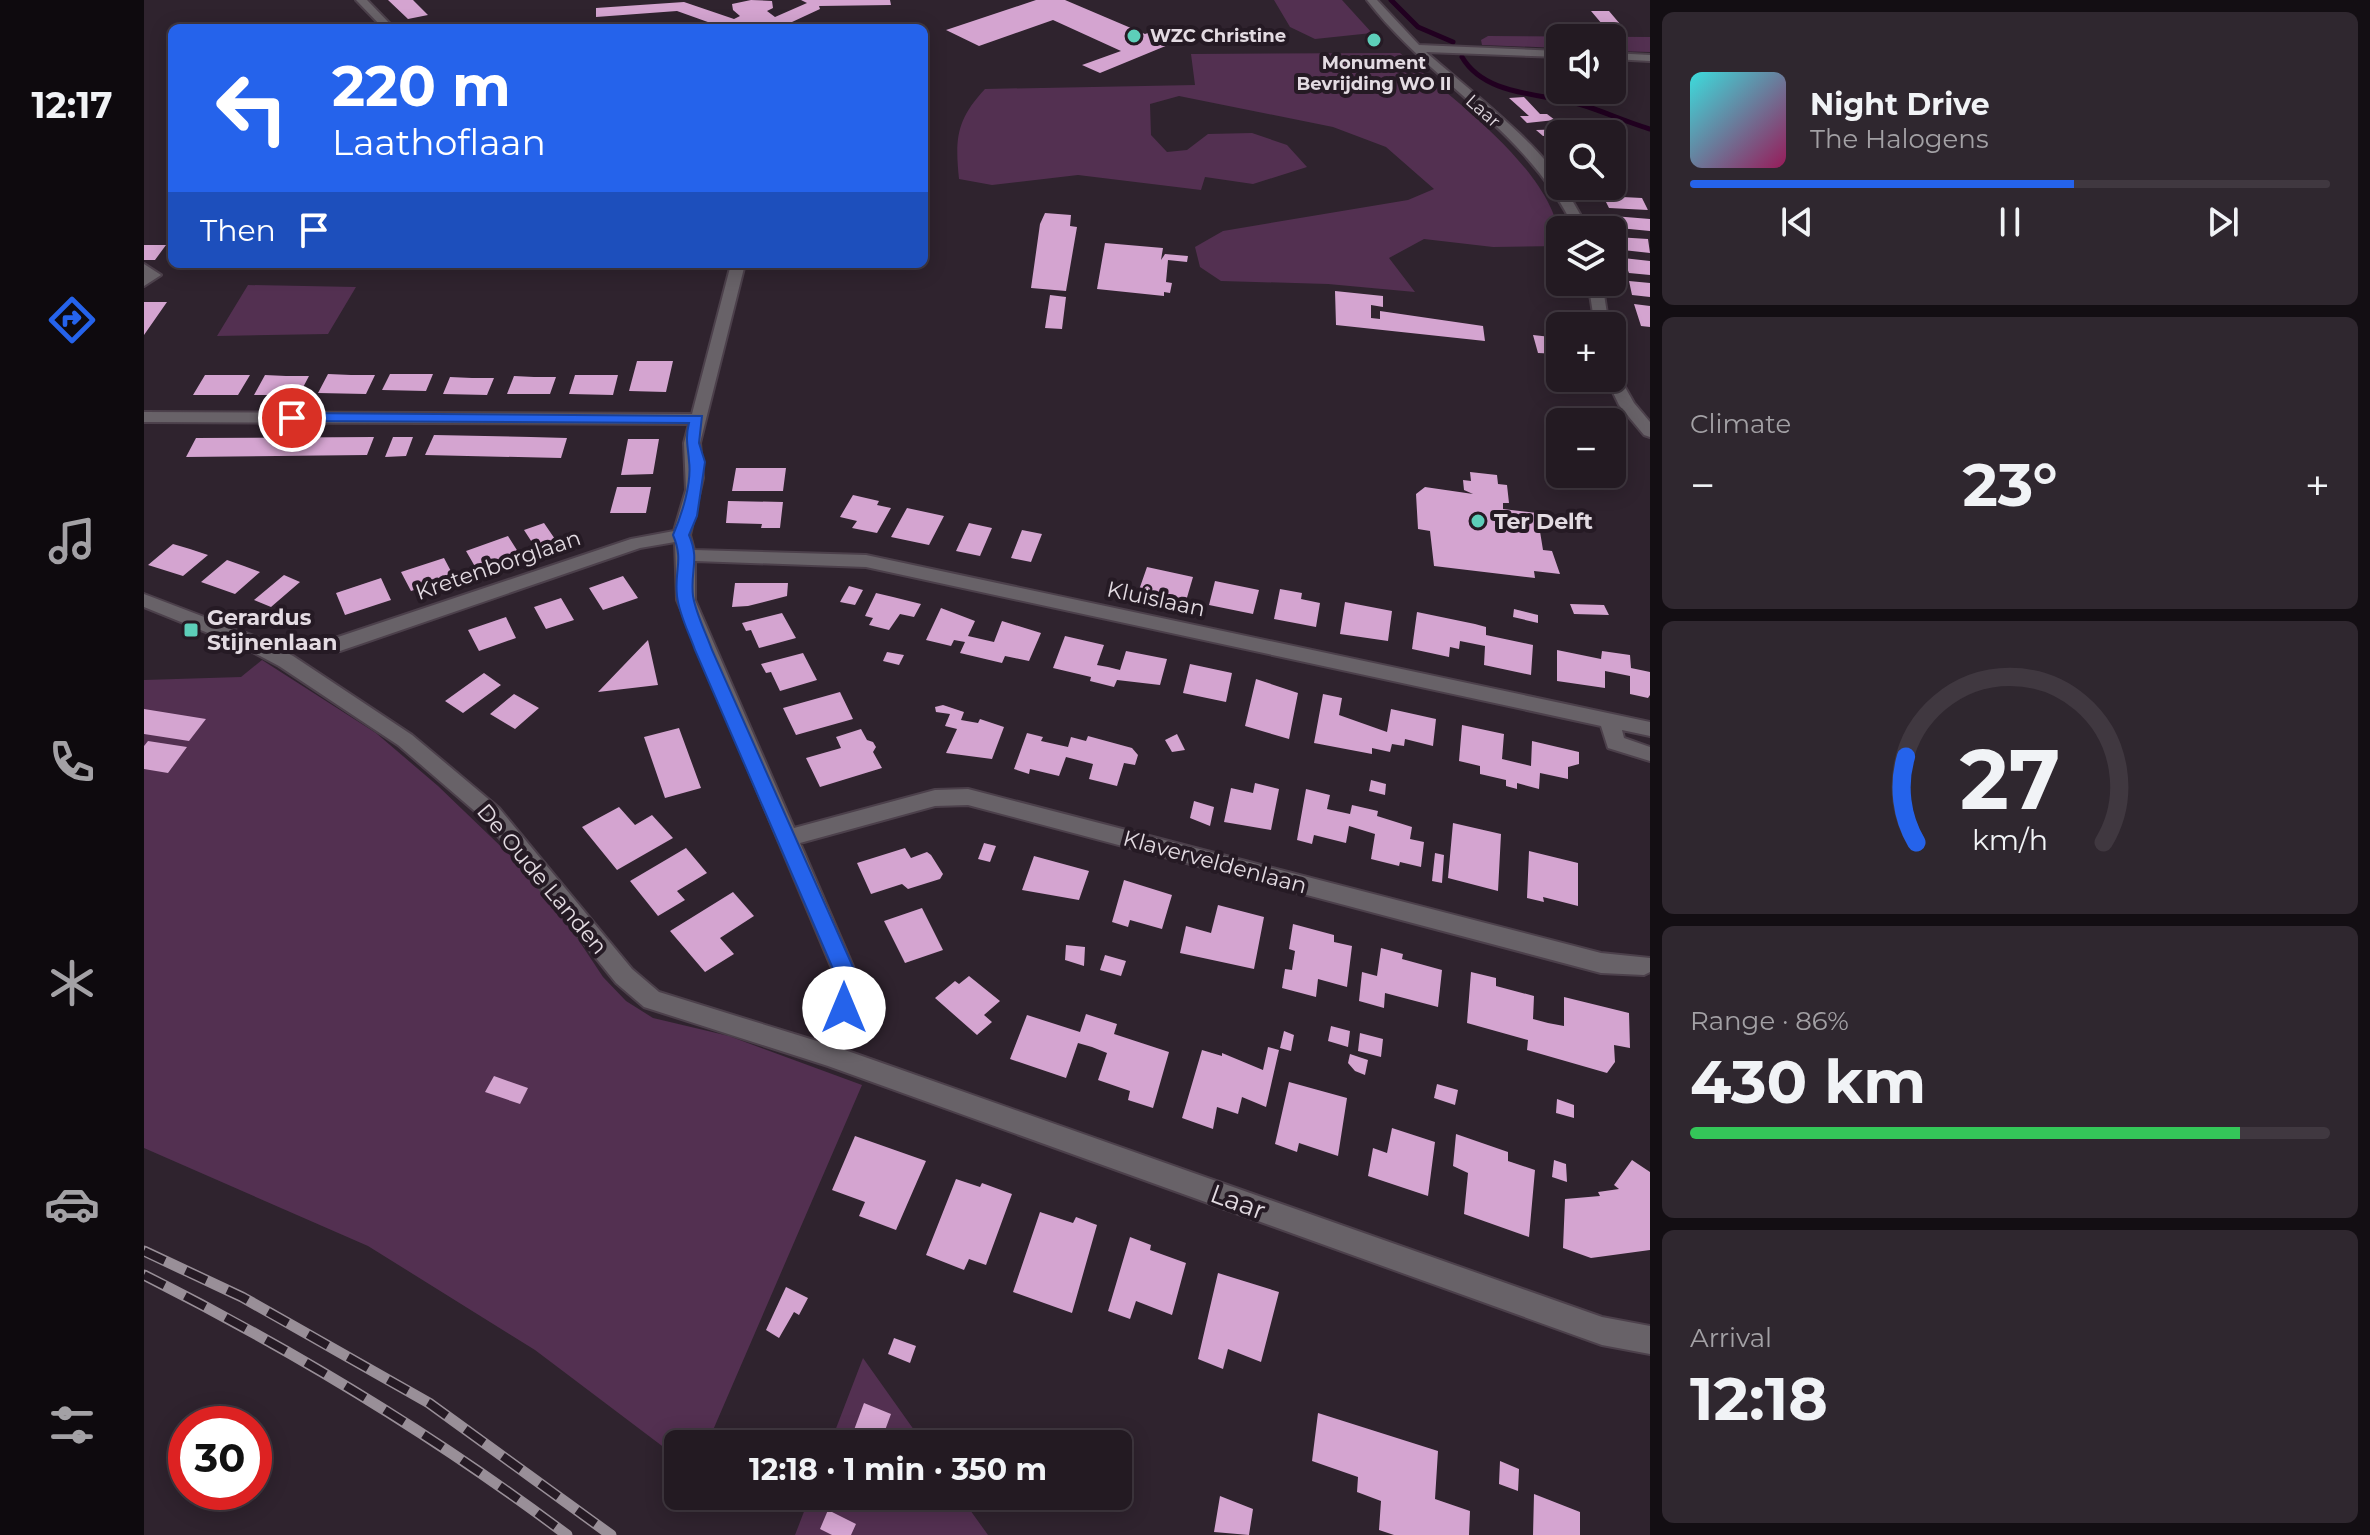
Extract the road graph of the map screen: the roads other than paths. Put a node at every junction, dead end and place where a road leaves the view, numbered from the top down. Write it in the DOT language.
graph roads {
  1 [pos="361,0"];
  2 [pos="1372,0"];
  3 [pos="385,24"];
  4 [pos="1414,48"];
  5 [pos="1546,53"];
  6 [pos="1626,57"];
  7 [pos="1650,58"];
  8 [pos="1575,216"];
  9 [pos="144,268"];
  10 [pos="737,268"];
  11 [pos="144,282"];
  12 [pos="1620,392"];
  13 [pos="144,417"];
  14 [pos="697,419"];
  15 [pos="1650,432"];
  16 [pos="681,535"];
  17 [pos="690,555"];
  18 [pos="144,600"];
  19 [pos="333,646"];
  20 [pos="1610,721"];
  21 [pos="1650,729"];
  22 [pos="1650,754"];
  23 [pos="787,838"];
  24 [pos="1644,965"];
  25 [pos="828,1055"];
  26 [pos="1650,1340"];
  1 -- 3 [label="street"];
  2 -- 4 [label="street, Laar"];
  4 -- 5 [label="street"];
  4 -- 8 [label="street, Laar"];
  6 -- 7 [label="street"];
  9 -- 11 [label="street"];
  10 -- 14 [label="street"];
  12 -- 15 [label="street"];
  13 -- 14 [label="street"];
  14 -- 16 [label="street"];
  16 -- 17 [label="street"];
  16 -- 19 [label="street, Kretenborglaan"];
  17 -- 20 [label="street, Kluislaan"];
  17 -- 23 [label="street"];
  18 -- 25 [label="street, De Oude Landen"];
  20 -- 21 [label="street, Kluislaan"];
  20 -- 22 [label="street"];
  23 -- 24 [label="street, Klaverveldenlaan"];
  23 -- 25 [label="street"];
  25 -- 26 [label="street, Laar"];
}
